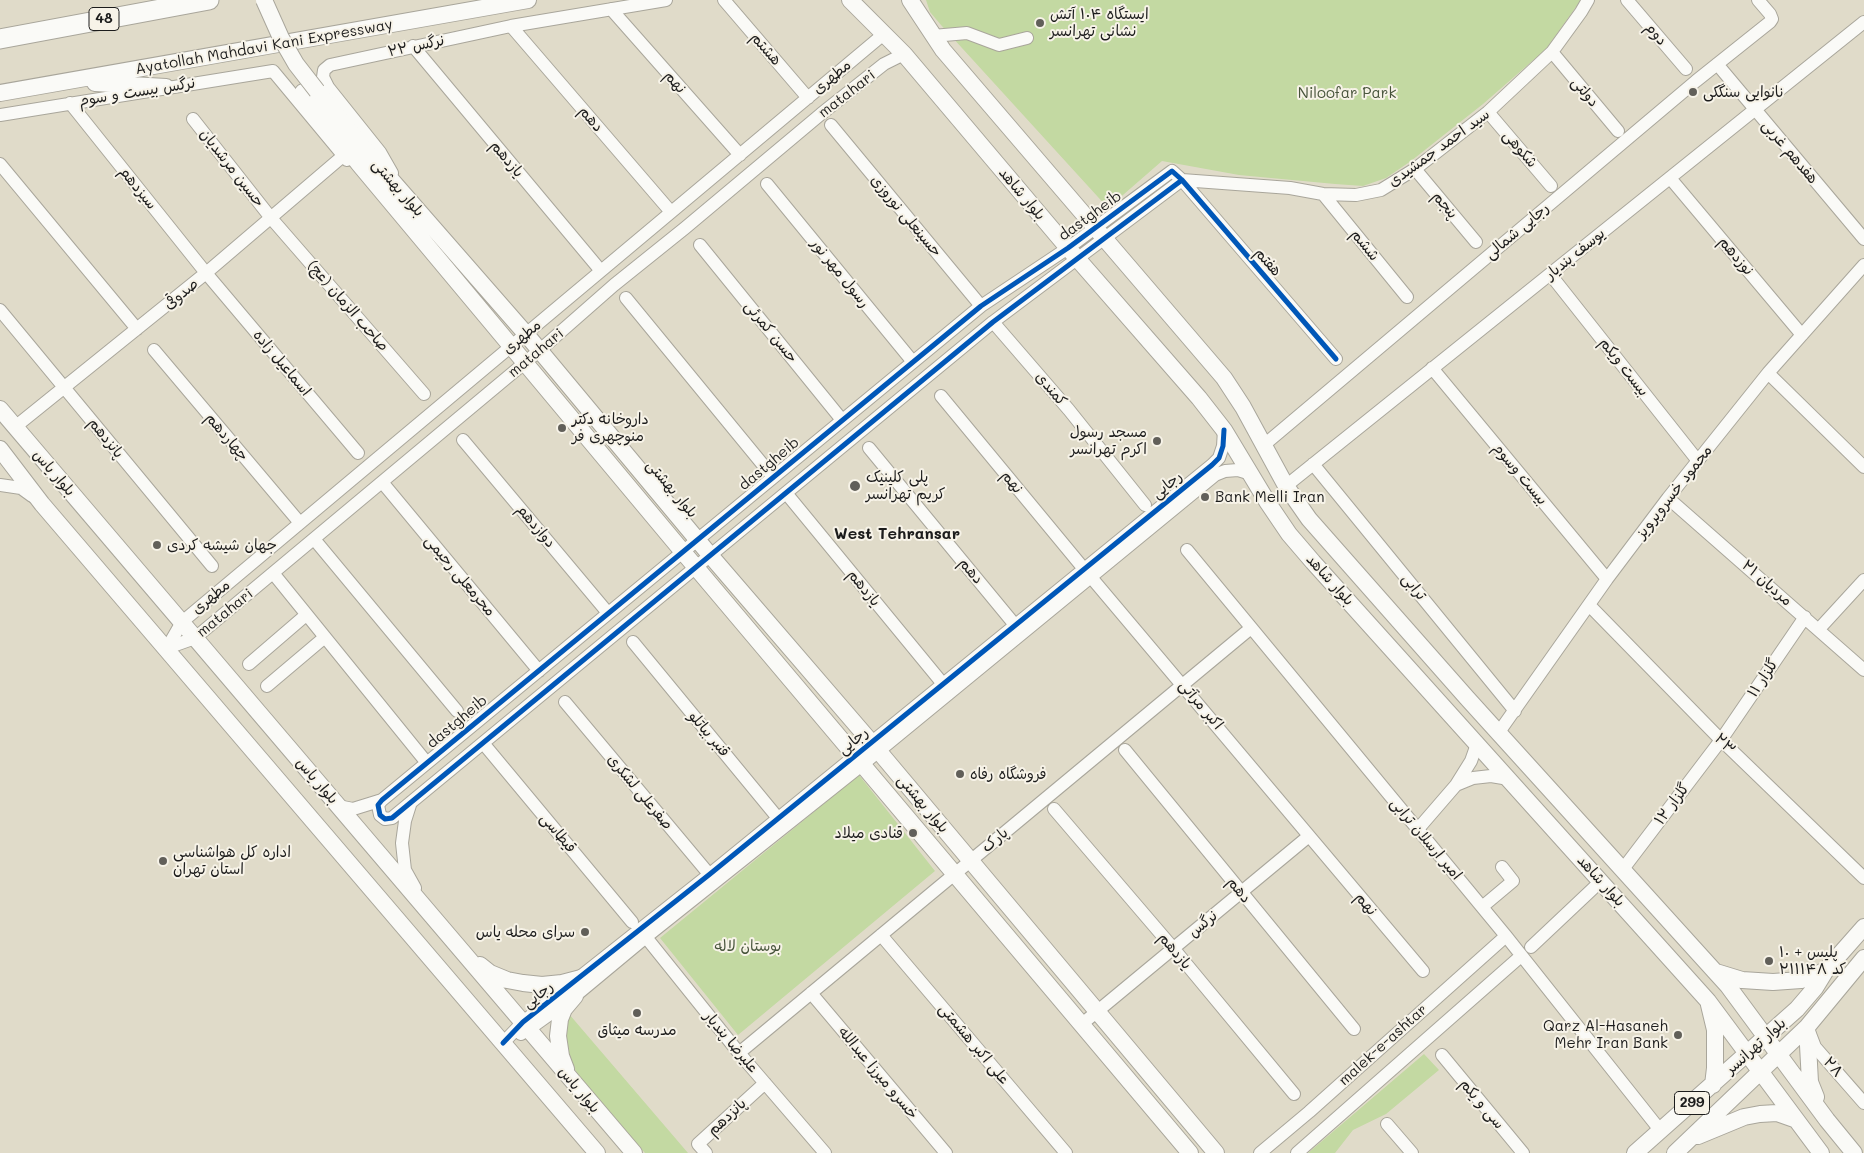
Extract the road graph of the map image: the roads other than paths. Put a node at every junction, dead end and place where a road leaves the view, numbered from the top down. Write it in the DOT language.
graph roads {
  1 [pos="209,0"];
  2 [pos="253,0"];
  3 [pos="264,0"];
  4 [pos="528,0"];
  5 [pos="666,0"];
  6 [pos="724,0"];
  7 [pos="850,0"];
  8 [pos="910,0"];
  9 [pos="1588,0"];
  10 [pos="1627,0"];
  11 [pos="1758,0"];
  12 [pos="861,6"];
  13 [pos="611,9"];
  14 [pos="1864,22"];
  15 [pos="511,26"];
  16 [pos="884,33"];
  17 [pos="933,36"];
  18 [pos="1027,38"];
  19 [pos="0,39"];
  20 [pos="412,46"];
  21 [pos="1552,52"];
  22 [pos="904,54"];
  23 [pos="859,55"];
  24 [pos="1717,64"];
  25 [pos="1686,69"];
  26 [pos="874,72"];
  27 [pos="70,81"];
  28 [pos="166,87"];
  29 [pos="310,91"];
  30 [pos="0,93"];
  31 [pos="808,98"];
  32 [pos="70,103"];
  33 [pos="1755,110"];
  34 [pos="1488,112"];
  35 [pos="0,115"];
  36 [pos="193,119"];
  37 [pos="831,125"];
  38 [pos="1618,131"];
  39 [pos="740,155"];
  40 [pos="343,156"];
  41 [pos="0,164"];
  42 [pos="1415,169"];
  43 [pos="1670,178"];
  44 [pos="1182,180"];
  45 [pos="767,184"];
  46 [pos="1551,186"];
  47 [pos="1323,194"];
  48 [pos="409,201"];
  49 [pos="671,212"];
  50 [pos="271,218"];
  51 [pos="416,231"];
  52 [pos="1101,232"];
  53 [pos="1864,239"];
  54 [pos="1476,242"];
  55 [pos="700,245"];
  56 [pos="1073,253"];
  57 [pos="1864,264"];
  58 [pos="601,271"];
  59 [pos="206,274"];
  60 [pos="1550,274"];
  61 [pos="1407,297"];
  62 [pos="626,298"];
  63 [pos="981,306"];
  64 [pos="0,310"];
  65 [pos="994,322"];
  66 [pos="137,329"];
  67 [pos="526,334"];
  68 [pos="1802,335"];
  69 [pos="512,346"];
  70 [pos="154,350"];
  71 [pos="540,350"];
  72 [pos="1336,359"];
  73 [pos="525,362"];
  74 [pos="912,362"];
  75 [pos="1432,368"];
  76 [pos="1768,373"];
  77 [pos="65,387"];
  78 [pos="424,394"];
  79 [pos="941,396"];
  80 [pos="0,410"];
  81 [pos="842,420"];
  82 [pos="15,427"];
  83 [pos="1224,430"];
  84 [pos="463,440"];
  85 [pos="1264,445"];
  86 [pos="869,448"];
  87 [pos="0,449"];
  88 [pos="358,453"];
  89 [pos="1698,461"];
  90 [pos="1313,464"];
  91 [pos="1864,467"];
  92 [pos="1251,474"];
  93 [pos="773,477"];
  94 [pos="382,482"];
  95 [pos="0,486"];
  96 [pos="1286,486"];
  97 [pos="786,493"];
  98 [pos="1668,498"];
  99 [pos="42,504"];
  100 [pos="1145,505"];
  101 [pos="300,523"];
  102 [pos="314,539"];
  103 [pos="698,540"];
  104 [pos="1187,550"];
  105 [pos="683,552"];
  106 [pos="710,555"];
  107 [pos="212,566"];
  108 [pos="696,567"];
  109 [pos="1087,572"];
  110 [pos="273,573"];
  111 [pos="1607,580"];
  112 [pos="1864,580"];
  113 [pos="1589,605"];
  114 [pos="608,613"];
  115 [pos="306,615"];
  116 [pos="1805,616"];
  117 [pos="182,622"];
  118 [pos="1015,625"];
  119 [pos="1251,628"];
  120 [pos="1819,629"];
  121 [pos="325,637"];
  122 [pos="195,638"];
  123 [pos="633,642"];
  124 [pos="166,648"];
  125 [pos="249,664"];
  126 [pos="1864,670"];
  127 [pos="539,671"];
  128 [pos="943,684"];
  129 [pos="1183,684"];
  130 [pos="267,686"];
  131 [pos="565,702"];
  132 [pos="457,711"];
  133 [pos="1514,711"];
  134 [pos="1500,732"];
  135 [pos="1720,740"];
  136 [pos="483,742"];
  137 [pos="1477,744"];
  138 [pos="875,747"];
  139 [pos="1125,750"];
  140 [pos="859,760"];
  141 [pos="427,763"];
  142 [pos="1509,779"];
  143 [pos="1456,785"];
  144 [pos="382,800"];
  145 [pos="411,802"];
  146 [pos="338,806"];
  147 [pos="1054,809"];
  148 [pos="781,822"];
  149 [pos="1418,829"];
  150 [pos="1309,836"];
  151 [pos="970,860"];
  152 [pos="1502,867"];
  153 [pos="1623,868"];
  154 [pos="955,873"];
  155 [pos="713,878"];
  156 [pos="1864,878"];
  157 [pos="1601,881"];
  158 [pos="1241,892"];
  159 [pos="1482,907"];
  160 [pos="428,911"];
  161 [pos="1864,927"];
  162 [pos="639,930"];
  163 [pos="881,935"];
  164 [pos="1506,936"];
  165 [pos="1173,948"];
  166 [pos="1526,951"];
  167 [pos="464,953"];
  168 [pos="1864,958"];
  169 [pos="1826,970"];
  170 [pos="1423,971"];
  171 [pos="1716,972"];
  172 [pos="580,978"];
  173 [pos="1728,986"];
  174 [pos="811,993"];
  175 [pos="575,996"];
  176 [pos="1708,1001"];
  177 [pos="1097,1011"];
  178 [pos="1082,1024"];
  179 [pos="526,1026"];
  180 [pos="1808,1028"];
  181 [pos="1354,1029"];
  182 [pos="1766,1038"];
  183 [pos="503,1043"];
  184 [pos="739,1053"];
  185 [pos="1748,1053"];
  186 [pos="1442,1055"];
  187 [pos="1779,1056"];
  188 [pos="1762,1072"];
  189 [pos="569,1078"];
  190 [pos="765,1083"];
  191 [pos="1713,1085"];
  192 [pos="1294,1094"];
  193 [pos="1864,1103"];
  194 [pos="1794,1119"];
  195 [pos="1826,1120"];
  196 [pos="1387,1124"];
  197 [pos="1660,1130"];
  198 [pos="1683,1148"];
  199 [pos="597,1153"];
  200 [pos="634,1153"];
  201 [pos="706,1153"];
  202 [pos="825,1153"];
  203 [pos="946,1153"];
  204 [pos="1066,1153"];
  205 [pos="1190,1153"];
  206 [pos="1216,1153"];
  207 [pos="1260,1153"];
  208 [pos="1297,1153"];
  209 [pos="1412,1153"];
  210 [pos="1523,1153"];
  211 [pos="1634,1153"];
  212 [pos="1821,1153"];
  213 [pos="1854,1153"];
  1 -- 19 [label="highway, 48"];
  2 -- 29 [label="main road"];
  3 -- 29 [label="main road, bridge"];
  4 -- 27 [label="main road, Ayatollah Mahdavi Kani Expressway"];
  5 -- 13 [label="street, نرگس ۲۲"];
  6 -- 31 [label="street, هشتم"];
  7 -- 12 [label="main road, بلوار شاهد"];
  8 -- 17 [label="main road, بلوار شاهد"];
  9 -- 21 [label="street, سید احمد جمشیدی"];
  10 -- 25 [label="street, دوم"];
  11 -- 24 [label="street, رجایی شمالی"];
  12 -- 16 [label="main road, بلوار شاهد"];
  13 -- 15 [label="street, نرگس ۲۲"];
  13 -- 39 [label="street, نهم"];
  14 -- 33 [label="street, یوسف پندیار"];
  15 -- 20 [label="street, نرگس ۲۲"];
  15 -- 49 [label="street, دهم"];
  16 -- 22 [label="main road, بلوار شاهد"];
  16 -- 23 [label="street, مطهری"];
  17 -- 18 [label="street"];
  17 -- 52 [label="main road, بلوار شاهد"];
  20 -- 48 [label="street, نرگس ۲۲"];
  20 -- 58 [label="street, یازدهم"];
  21 -- 34 [label="street, سید احمد جمشیدی"];
  21 -- 38 [label="street, دولتی"];
  22 -- 26 [label="street, matahari"];
  22 -- 56 [label="main road, بلوار شاهد"];
  23 -- 26 [label="street"];
  23 -- 31 [label="street, مطهری"];
  24 -- 33 [label="street, هفدهم غربی"];
  24 -- 85 [label="street, رجایی شمالی"];
  26 -- 71 [label="street, matahari"];
  27 -- 28 [label="main road"];
  27 -- 30 [label="main road, Ayatollah Mahdavi Kani Expressway"];
  28 -- 32 [label="street, نرگس بیست و سوم"];
  28 -- 40 [label="street, نرگس بیست و سوم"];
  29 -- 48 [label="main road, بلوار بهشتی"];
  29 -- 51 [label="main road, بلوار بهشتی"];
  31 -- 39 [label="street, مطهری"];
  32 -- 35 [label="street, نرگس بیست و سوم"];
  32 -- 59 [label="street, سیزدهم"];
  33 -- 43 [label="street, یوسف پندیار"];
  33 -- 53 [label="street, هفدهم غربی"];
  34 -- 42 [label="street, سید احمد جمشیدی"];
  34 -- 46 [label="street, شکوهی"];
  36 -- 50 [label="street, حسین مرشدیان"];
  37 -- 63 [label="street, حسینعلی نوروزی"];
  39 -- 49 [label="street, مطهری"];
  40 -- 50 [label="street, صدوقی"];
  40 -- 51 [label="street"];
  41 -- 66 [label="street"];
  42 -- 47 [label="street, سید احمد جمشیدی"];
  42 -- 54 [label="street, پنجم"];
  43 -- 60 [label="street, یوسف پندیار"];
  43 -- 68 [label="street, نوزدهم"];
  44 -- 47 [label="street, سید احمد جمشیدی"];
  44 -- 52 [label="street, dastgheib"];
  44 -- 72 [label="street, هفتم"];
  45 -- 74 [label="street, رسول مهر نور"];
  47 -- 61 [label="street, ششم"];
  48 -- 67 [label="main road, بلوار بهشتی"];
  49 -- 58 [label="street, مطهری"];
  50 -- 59 [label="street, صدوقی"];
  50 -- 78 [label="street, صاحب الزمان (عج)"];
  51 -- 69 [label="main road, بلوار بهشتی"];
  52 -- 56 [label="street, dastgheib"];
  52 -- 85 [label="main road, بلوار شاهد"];
  55 -- 81 [label="street, حسن کمرئی"];
  56 -- 63 [label="street, dastgheib"];
  56 -- 65 [label="street, dastgheib"];
  56 -- 83 [label="main road, بلوار شاهد"];
  57 -- 68 [label="street, محمود خسروپرویز"];
  58 -- 67 [label="street, مطهری"];
  59 -- 66 [label="street, صدوقی"];
  59 -- 88 [label="street, اسماعیل زاده"];
  60 -- 75 [label="street, یوسف پندیار"];
  60 -- 89 [label="street, بیست ویکم"];
  62 -- 93 [label="street"];
  63 -- 74 [label="street, dastgheib"];
  64 -- 77 [label="street, پانزدهم"];
  65 -- 97 [label="street, dastgheib"];
  65 -- 100 [label="street, کمندی"];
  66 -- 77 [label="street, صدوقی"];
  67 -- 69 [label="street, مطهری"];
  67 -- 71 [label="main road, بلوار بهشتی"];
  68 -- 76 [label="street, محمود خسروپرویز"];
  69 -- 73 [label="main road, بلوار بهشتی"];
  69 -- 101 [label="street, مطهری"];
  70 -- 101 [label="street, چهاردهم"];
  71 -- 73 [label="street, matahari"];
  71 -- 103 [label="main road, بلوار بهشتی"];
  73 -- 94 [label="street, matahari"];
  73 -- 105 [label="main road, بلوار بهشتی"];
  74 -- 81 [label="street, dastgheib"];
  75 -- 90 [label="street, یوسف پندیار"];
  75 -- 111 [label="street, بیست وسوم"];
  76 -- 89 [label="street, محمود خسروپرویز"];
  76 -- 91 [label="street"];
  77 -- 82 [label="street, صدوقی"];
  77 -- 107 [label="street, پانزدهم"];
  79 -- 109 [label="street, نهم"];
  80 -- 82 [label="main road, بلوار یاس"];
  81 -- 93 [label="street, dastgheib"];
  82 -- 117 [label="main road, بلوار یاس"];
  83 -- 92 [label="main road, بلوار شاهد"];
  83 -- 109 [label="street, رجایی"];
  84 -- 114 [label="street, دوازدهم"];
  85 -- 96 [label="main road, بلوار شاهد"];
  86 -- 118 [label="street, دهم"];
  87 -- 99 [label="main road, بلوار یاس"];
  89 -- 98 [label="street, محمود خسروپرویز"];
  90 -- 96 [label="street, یوسف پندیار"];
  90 -- 133 [label="street, ترابی"];
  92 -- 109 [label="street, رجایی"];
  92 -- 137 [label="main road, بلوار شاهد"];
  93 -- 103 [label="street, dastgheib"];
  94 -- 102 [label="street, matahari"];
  94 -- 127 [label="street, محرمعلی رحیمی"];
  95 -- 99 [label="street"];
  96 -- 134 [label="main road, بلوار شاهد"];
  97 -- 106 [label="street, dastgheib"];
  97 -- 128 [label="street, یازدهم"];
  98 -- 111 [label="street, محمود خسروپرویز"];
  98 -- 116 [label="street, ۲۱ مردیان"];
  99 -- 124 [label="main road, بلوار یاس"];
  101 -- 117 [label="street, مطهری"];
  102 -- 110 [label="street, matahari"];
  102 -- 132 [label="street"];
  103 -- 105 [label="street, dastgheib"];
  103 -- 106 [label="main road, بلوار بهشتی"];
  104 -- 119 [label="street, امیر ارسلان ترابی"];
  105 -- 108 [label="main road, بلوار بهشتی"];
  105 -- 114 [label="street, dastgheib"];
  106 -- 108 [label="street, dastgheib"];
  106 -- 138 [label="main road, بلوار بهشتی"];
  108 -- 136 [label="street, dastgheib"];
  108 -- 140 [label="main road, بلوار بهشتی"];
  109 -- 118 [label="street, رجایی"];
  109 -- 129 [label="street, اکبر مرآتی"];
  109 -- 138 [label="street, رجایی"];
  110 -- 115 [label="street"];
  110 -- 122 [label="street, matahari"];
  111 -- 113 [label="street, محمود خسروپرویز"];
  112 -- 120 [label="street"];
  113 -- 133 [label="street, محمود خسروپرویز"];
  113 -- 135 [label="street, ۲۳"];
  114 -- 127 [label="street, dastgheib"];
  115 -- 121 [label="street"];
  115 -- 125 [label="street"];
  116 -- 120 [label="street, ۲۱ مردیان"];
  116 -- 135 [label="street, گلزار ۱۱"];
  117 -- 122 [label="main road, بلوار یاس"];
  117 -- 124 [label="street, مطهری"];
  118 -- 128 [label="street, رجایی"];
  119 -- 129 [label="street, پارک"];
  119 -- 149 [label="street, امیر ارسلان ترابی"];
  120 -- 126 [label="street, ۲۱ مردیان"];
  121 -- 130 [label="street"];
  121 -- 141 [label="street"];
  122 -- 124 [label="street, matahari"];
  122 -- 146 [label="main road, بلوار یاس"];
  123 -- 148 [label="street, قنبر بیاتلو"];
  124 -- 183 [label="main road, بلوار یاس"];
  127 -- 141 [label="street, dastgheib"];
  128 -- 138 [label="street, رجایی"];
  129 -- 150 [label="street, اکبر مرآتی"];
  129 -- 151 [label="street, پارک"];
  131 -- 155 [label="street, صفرعلی لشکری"];
  133 -- 134 [label="street, محمود خسروپرویز"];
  134 -- 153 [label="main road, بلوار شاهد"];
  135 -- 153 [label="street, گلزار ۱۲"];
  135 -- 156 [label="street, ۲۳"];
  136 -- 145 [label="street, dastgheib"];
  136 -- 162 [label="street, قیطاسی"];
  137 -- 142 [label="main road, بلوار شاهد"];
  137 -- 143 [label="street"];
  138 -- 140 [label="street, رجایی"];
  138 -- 151 [label="main road, بلوار بهشتی"];
  139 -- 158 [label="street, دهم"];
  140 -- 148 [label="street, رجایی"];
  140 -- 154 [label="main road, بلوار بهشتی"];
  141 -- 144 [label="street, dastgheib"];
  142 -- 143 [label="street"];
  142 -- 157 [label="main road, بلوار شاهد"];
  143 -- 149 [label="street"];
  144 -- 145 [label="street, dastgheib"];
  144 -- 146 [label="street, dastgheib"];
  145 -- 160 [label="street"];
  146 -- 160 [label="main road, بلوار یاس"];
  147 -- 165 [label="street, یازدهم"];
  148 -- 155 [label="street, رجایی"];
  149 -- 159 [label="street, امیر ارسلان ترابی"];
  150 -- 158 [label="street, نرگس"];
  150 -- 170 [label="street, نهم"];
  151 -- 154 [label="street, پارک"];
  151 -- 177 [label="main road, بلوار بهشتی"];
  152 -- 159 [label="street"];
  153 -- 171 [label="main road, بلوار شاهد"];
  154 -- 163 [label="street, پارک"];
  154 -- 178 [label="main road, بلوار بهشتی"];
  155 -- 162 [label="street, رجایی"];
  157 -- 166 [label="street, malek-e-ashtar"];
  157 -- 176 [label="main road, بلوار شاهد"];
  158 -- 165 [label="street, نرگس"];
  158 -- 181 [label="street, دهم"];
  159 -- 164 [label="street, امیر ارسلان ترابی"];
  160 -- 167 [label="main road, بلوار یاس"];
  161 -- 169 [label="main road, بلوار تهرانسر / 299"];
  162 -- 172 [label="street, رجایی"];
  162 -- 175 [label="street, رجایی"];
  162 -- 184 [label="street, علیرضا پندیار"];
  163 -- 174 [label="street, پارک"];
  163 -- 204 [label="street, علی اکبر هشمتی"];
  164 -- 166 [label="street, امیر ارسلان ترابی"];
  164 -- 207 [label="street, malek-e-ashtar"];
  165 -- 177 [label="street, نرگس"];
  165 -- 192 [label="street, یازدهم"];
  166 -- 197 [label="street, امیر ارسلان ترابی"];
  166 -- 208 [label="street, malek-e-ashtar"];
  167 -- 172 [label="main road"];
  167 -- 179 [label="main road, بلوار یاس"];
  168 -- 180 [label="main road, بلوار تهرانسر"];
  169 -- 171 [label="main road"];
  169 -- 182 [label="main road, بلوار تهرانسر / 299"];
  171 -- 173 [label="main road, بلوار شاهد"];
  172 -- 179 [label="street, رجایی"];
  173 -- 176 [label="main road"];
  173 -- 182 [label="main road, بلوار شاهد"];
  174 -- 184 [label="street, پارک"];
  174 -- 203 [label="street, خسرو میرزا عبدالله"];
  175 -- 179 [label="street, رجایی"];
  175 -- 189 [label="main road"];
  176 -- 185 [label="main road, بلوار شاهد"];
  176 -- 191 [label="main road"];
  177 -- 178 [label="street, نرگس"];
  177 -- 206 [label="main road, بلوار بهشتی"];
  178 -- 205 [label="main road, بلوار بهشتی"];
  179 -- 183 [label="street, رجایی"];
  179 -- 189 [label="main road, بلوار یاس"];
  180 -- 187 [label="main road, بلوار تهرانسر / 299"];
  180 -- 193 [label="street, ۲۸"];
  180 -- 195 [label="main road"];
  182 -- 185 [label="main road, بلوار تهرانسر / 299"];
  182 -- 187 [label="main road, بلوار شاهد"];
  183 -- 199 [label="main road, بلوار یاس"];
  184 -- 190 [label="street, علیرضا پندیار"];
  185 -- 188 [label="main road, بلوار شاهد"];
  185 -- 191 [label="main road, بلوار تهرانسر / 299"];
  186 -- 210 [label="street, سی و یکم"];
  187 -- 188 [label="main road, بلوار تهرانسر / 299"];
  187 -- 195 [label="main road, بلوار شاهد"];
  188 -- 194 [label="main road, بلوار شاهد"];
  188 -- 198 [label="main road, بلوار تهرانسر / 299"];
  189 -- 200 [label="main road, بلوار یاس"];
  190 -- 201 [label="street, پانزدهم"];
  190 -- 202 [label="street, علیرضا پندیار"];
  191 -- 197 [label="main road, بلوار تهرانسر / 299"];
  194 -- 198 [label="main road"];
  194 -- 212 [label="main road, بلوار شاهد"];
  195 -- 213 [label="main road, بلوار شاهد"];
  196 -- 209 [label="street"];
  197 -- 211 [label="main road, بلوار تهرانسر / 299"];
}
